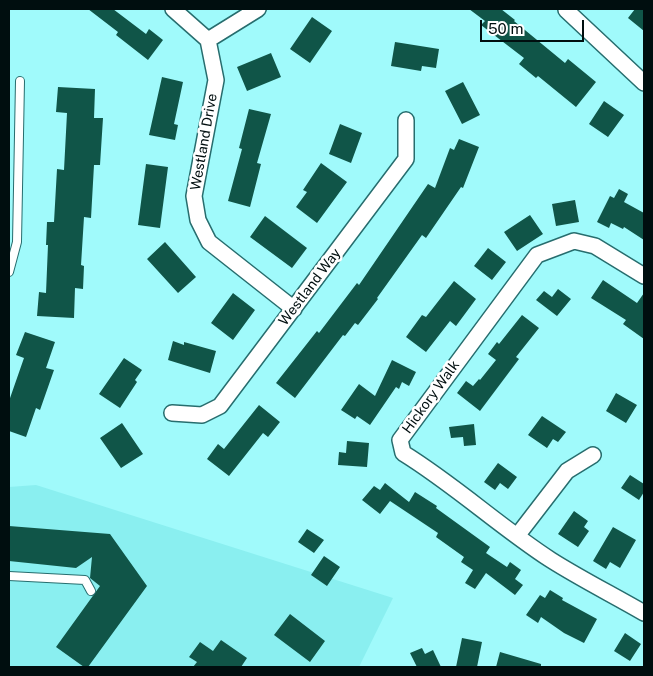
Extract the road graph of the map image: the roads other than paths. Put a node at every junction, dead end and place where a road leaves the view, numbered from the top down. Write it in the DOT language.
graph roads {
  1 [pos="173,9"];
  2 [pos="258,9"];
  3 [pos="565,9"];
  4 [pos="208,40"];
  5 [pos="20,81"];
  6 [pos="644,83"];
  7 [pos="406,120"];
  8 [pos="9,272"];
  9 [pos="644,276"];
  10 [pos="294,309"];
  11 [pos="172,413"];
  12 [pos="594,455"];
  13 [pos="517,536"];
  14 [pos="9,576"];
  15 [pos="91,591"];
  16 [pos="644,612"];
  1 -- 4 [label="street"];
  2 -- 4 [label="street"];
  3 -- 6 [label="street"];
  4 -- 10 [label="street, Westland Drive"];
  5 -- 8 [label="lane"];
  7 -- 10 [label="street, Westland Way"];
  9 -- 13 [label="street, Hickory Walk"];
  10 -- 11 [label="street, Westland Way"];
  12 -- 13 [label="street"];
  13 -- 16 [label="street, Hickory Walk"];
  14 -- 15 [label="lane"];
}
